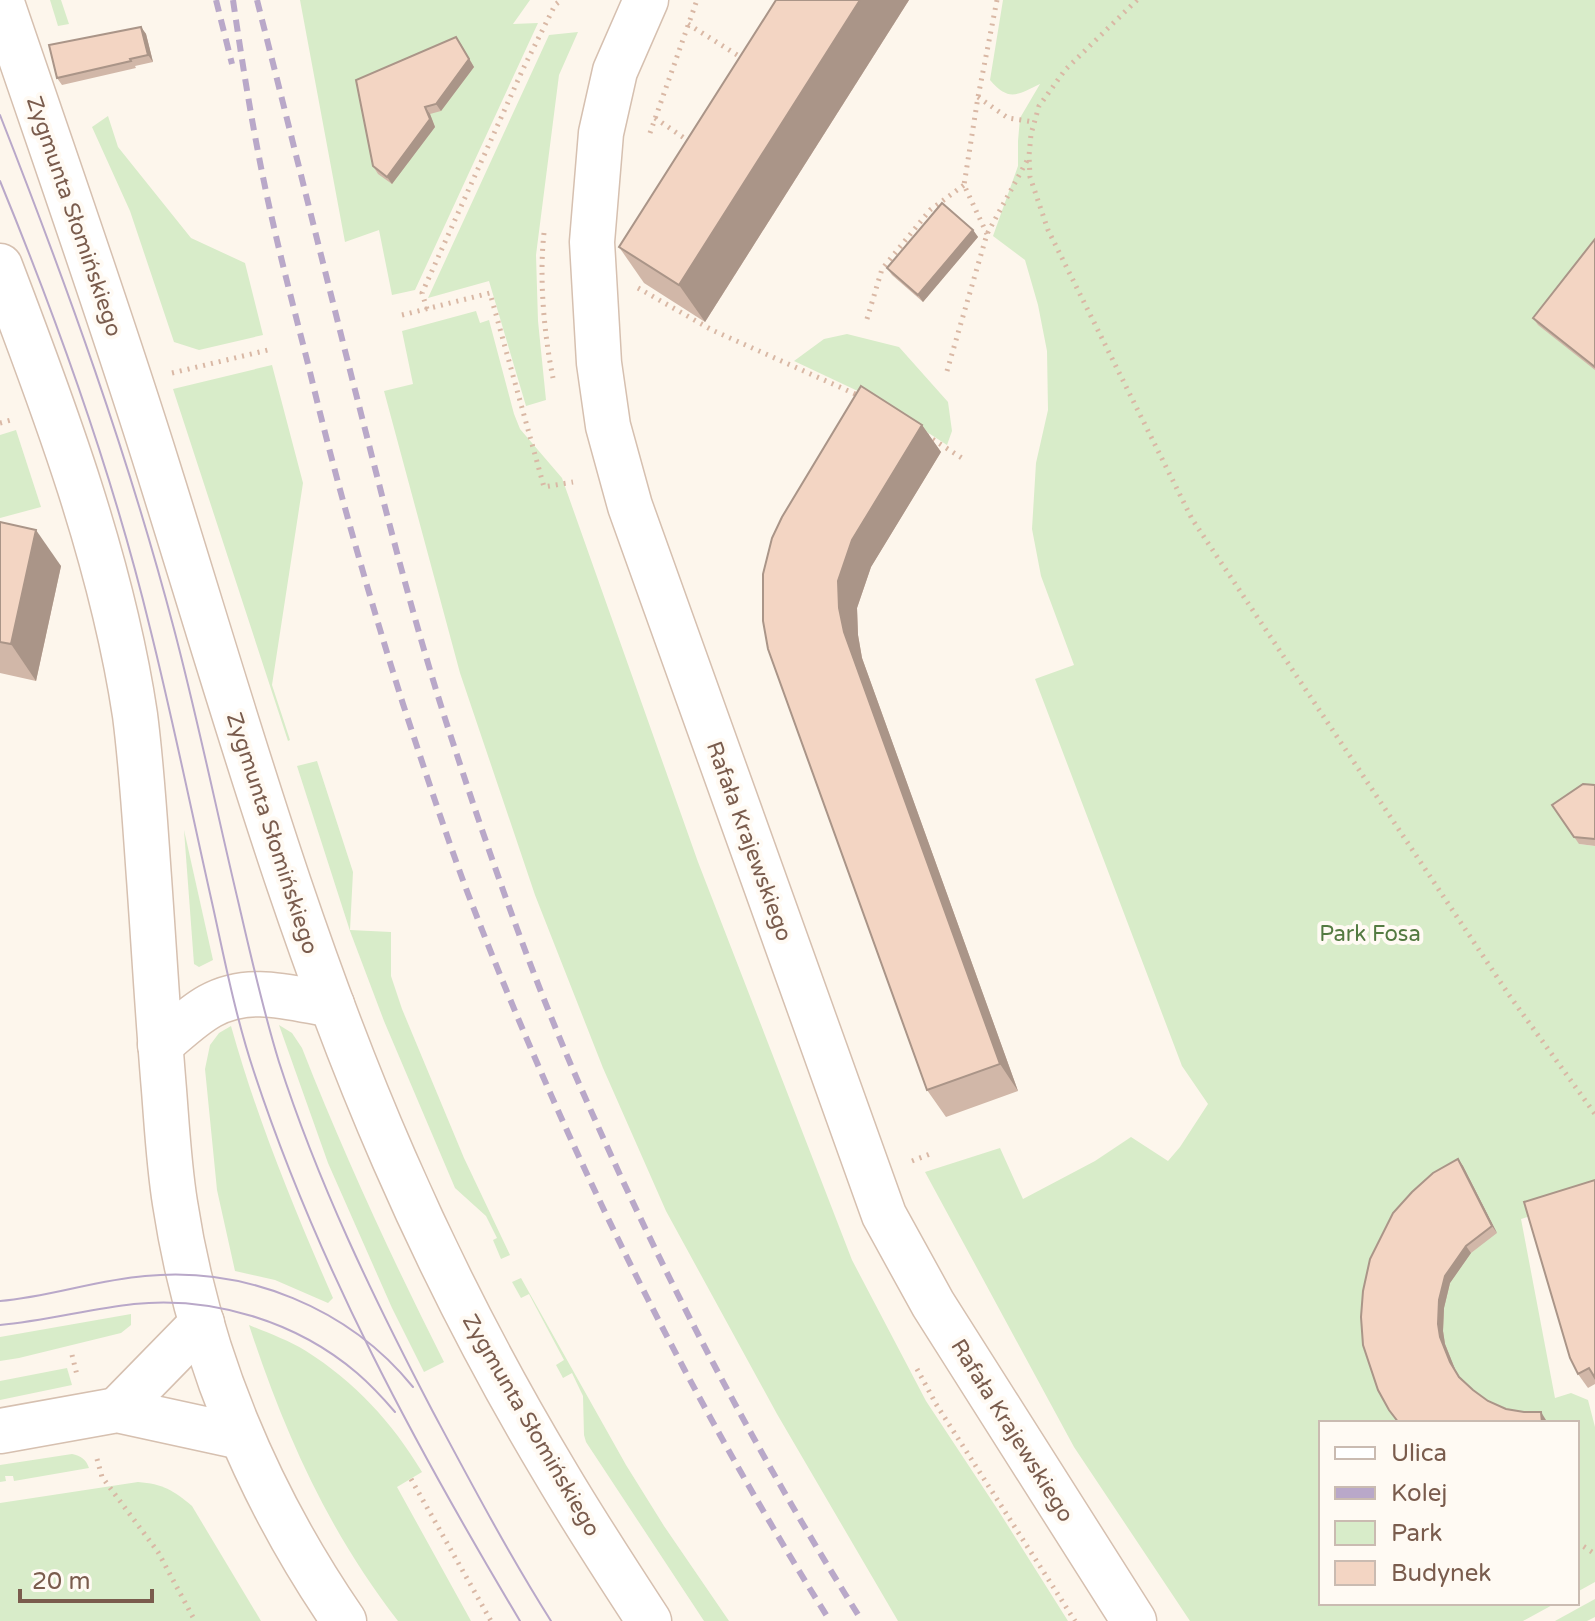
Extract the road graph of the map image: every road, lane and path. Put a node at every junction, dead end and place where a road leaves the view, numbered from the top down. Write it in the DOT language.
graph roads {
  1 [pos="1,0"];
  2 [pos="561,0"];
  3 [pos="646,0"];
  4 [pos="697,0"];
  5 [pos="997,0"];
  6 [pos="1137,0"];
  7 [pos="688,24"];
  8 [pos="754,66"];
  9 [pos="978,97"];
  10 [pos="655,118"];
  11 [pos="1034,122"];
  12 [pos="650,133"];
  13 [pos="700,148"];
  14 [pos="1029,156"];
  15 [pos="964,185"];
  16 [pos="987,234"];
  17 [pos="0,266"];
  18 [pos="630,283"];
  19 [pos="427,309"];
  20 [pos="402,315"];
  21 [pos="867,319"];
  22 [pos="268,350"];
  23 [pos="947,371"];
  24 [pos="168,374"];
  25 [pos="870,401"];
  26 [pos="12,420"];
  27 [pos="0,423"];
  28 [pos="918,430"];
  29 [pos="965,460"];
  30 [pos="573,482"];
  31 [pos="332,1005"];
  32 [pos="160,1045"];
  33 [pos="1595,1114"];
  34 [pos="930,1154"];
  35 [pos="912,1161"];
  36 [pos="202,1323"];
  37 [pos="117,1410"];
  38 [pos="0,1431"];
  39 [pos="241,1437"];
  40 [pos="94,1447"];
  41 [pos="411,1479"];
  42 [pos="195,1621"];
  43 [pos="344,1621"];
  44 [pos="491,1621"];
  45 [pos="649,1621"];
  46 [pos="1134,1621"];
  1 -- 31 [label="main road, Zygmunta Słomińskiego"];
  2 -- 19 [label="path"];
  3 -- 46 [label="main road, Rafała Krajewskiego"];
  4 -- 7 [label="path"];
  5 -- 9 [label="path"];
  6 -- 11 [label="path"];
  7 -- 8 [label="path"];
  7 -- 10 [label="path"];
  9 -- 11 [label="path"];
  9 -- 15 [label="path"];
  10 -- 12 [label="path"];
  10 -- 13 [label="path"];
  11 -- 14 [label="path"];
  14 -- 16 [label="path"];
  14 -- 33 [label="path"];
  15 -- 16 [label="path"];
  15 -- 21 [label="path"];
  16 -- 23 [label="path"];
  17 -- 32 [label="main road"];
  18 -- 25 [label="path"];
  19 -- 20 [label="path"];
  19 -- 30 [label="path"];
  22 -- 24 [label="path"];
  26 -- 27 [label="path"];
  28 -- 29 [label="path"];
  31 -- 32 [label="main road"];
  31 -- 45 [label="main road, Zygmunta Słomińskiego"];
  32 -- 36 [label="main road"];
  34 -- 35 [label="path"];
  36 -- 37 [label="main road"];
  36 -- 39 [label="main road"];
  37 -- 38 [label="main road"];
  37 -- 39 [label="main road"];
  39 -- 43 [label="main road"];
  40 -- 42 [label="path"];
  41 -- 44 [label="path"];
}
